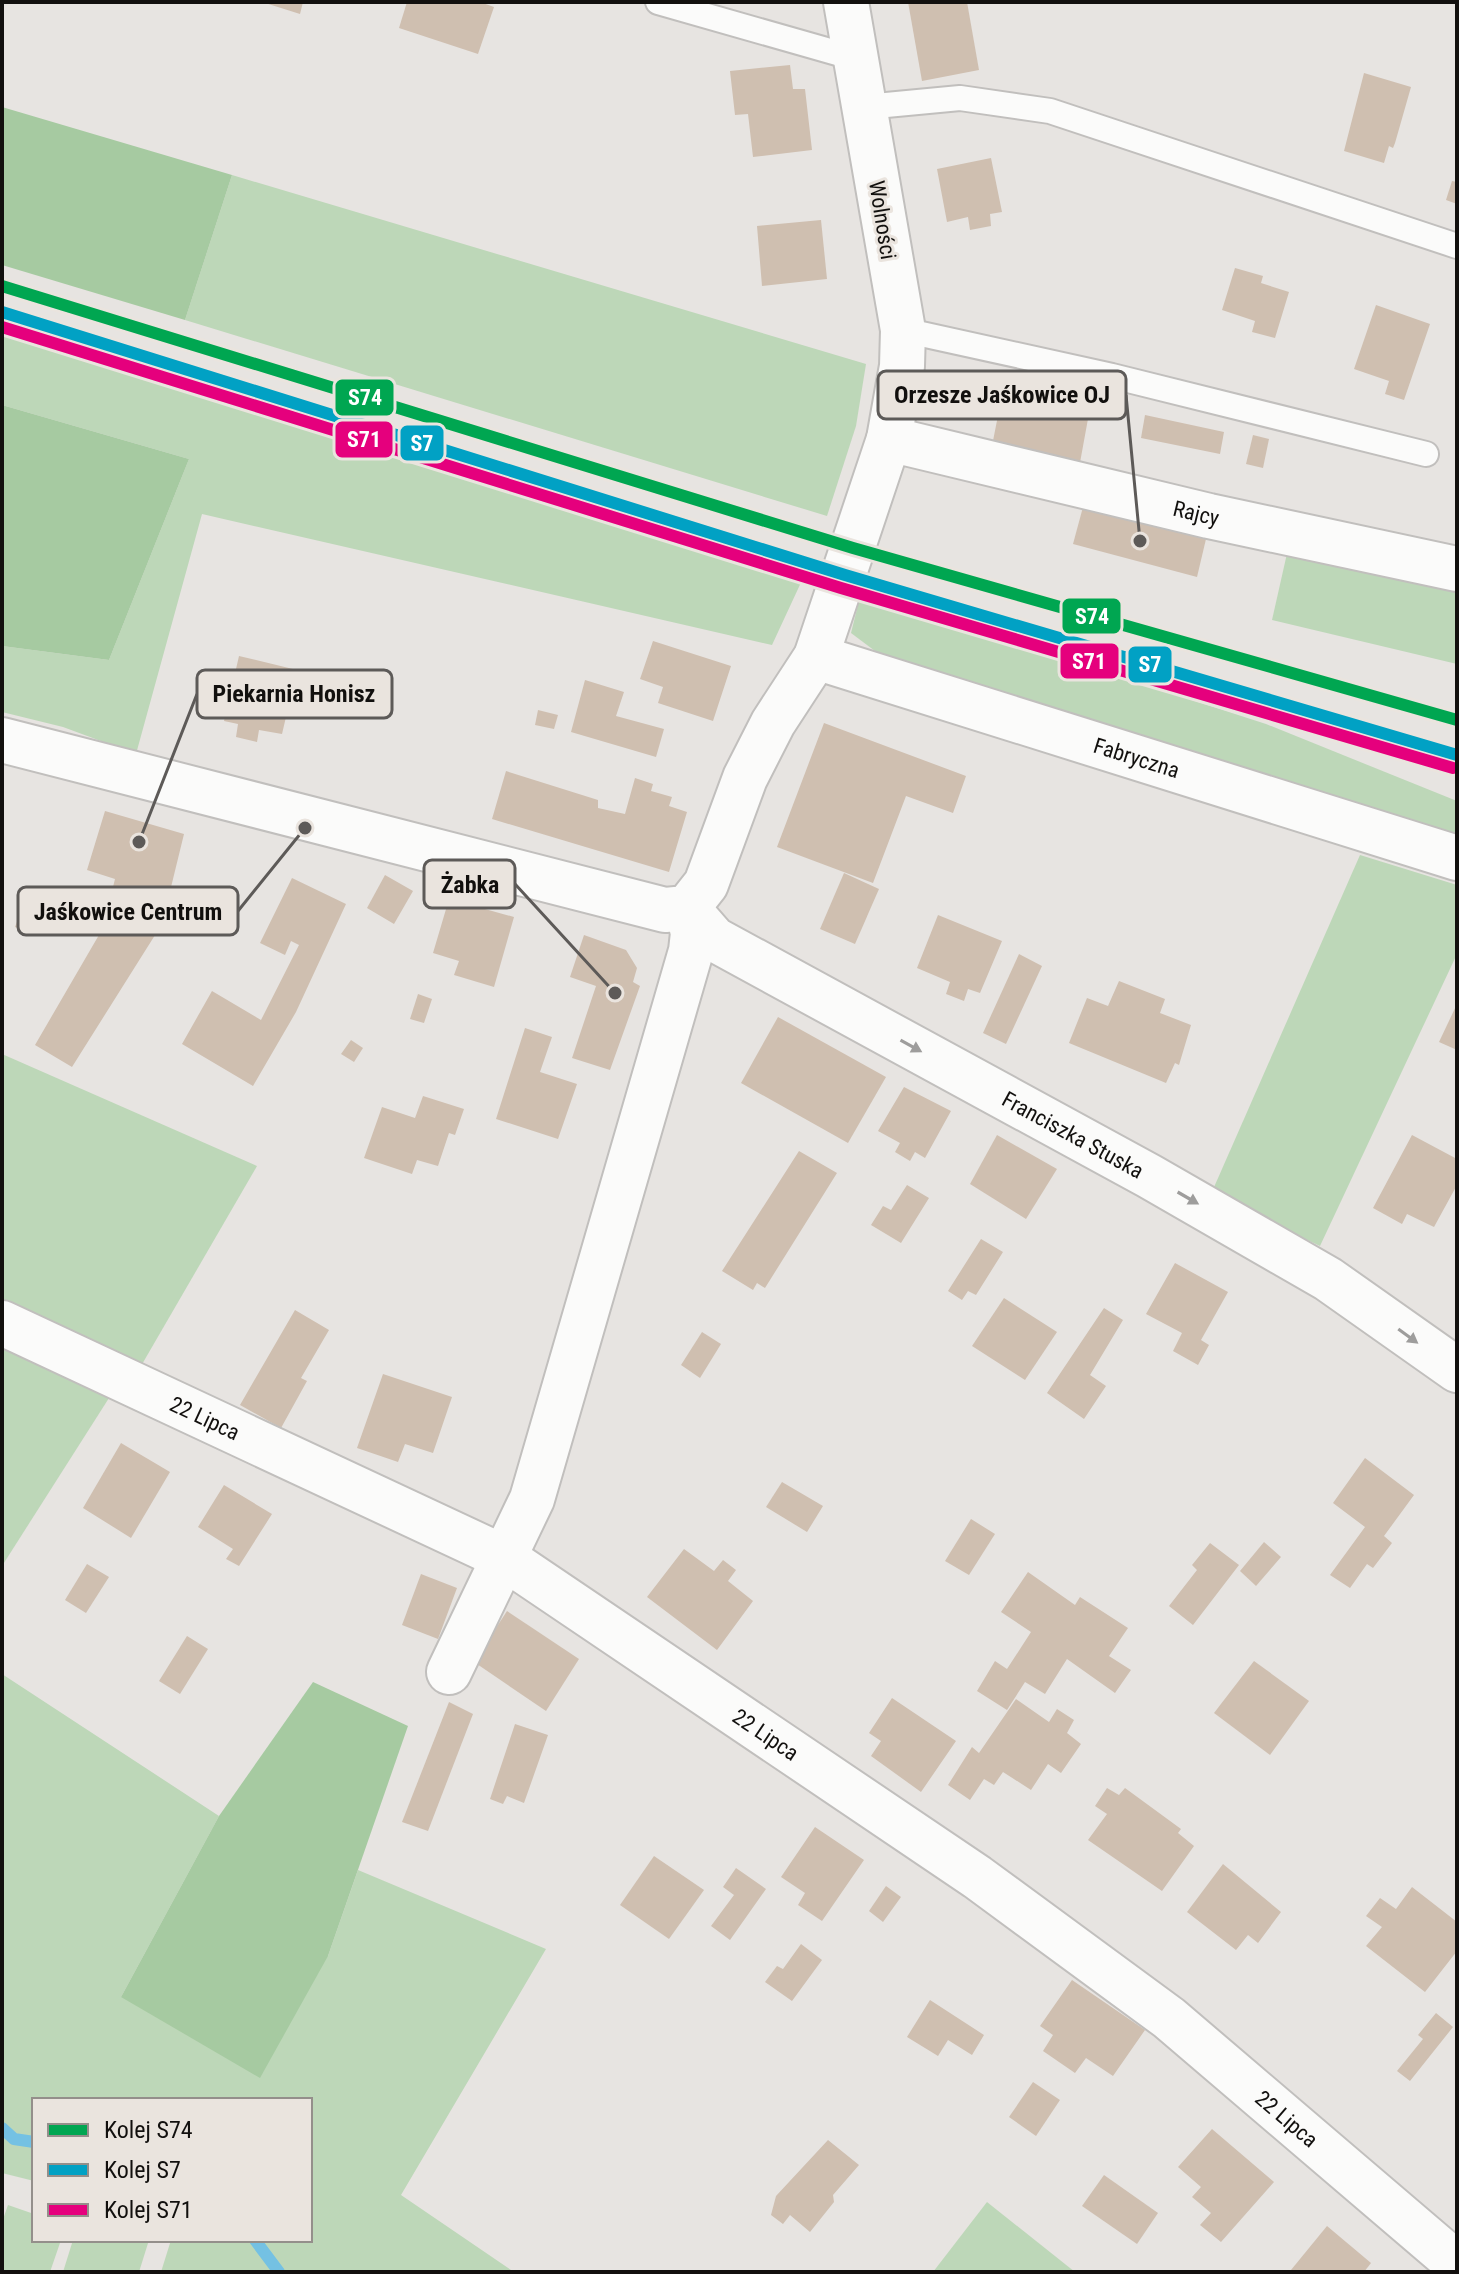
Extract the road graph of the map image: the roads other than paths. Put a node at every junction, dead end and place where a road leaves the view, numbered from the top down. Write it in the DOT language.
graph roads {
  1 [pos="658,2"];
  2 [pos="846,2"];
  3 [pos="858,59"];
  4 [pos="865,107"];
  5 [pos="1457,246"];
  6 [pos="903,330"];
  7 [pos="889,439"];
  8 [pos="1426,454"];
  9 [pos="1457,569"];
  10 [pos="816,657"];
  11 [pos="2,740"];
  12 [pos="1457,858"];
  13 [pos="687,908"];
  14 [pos="2,1323"];
  15 [pos="1457,1370"];
  16 [pos="503,1557"];
  17 [pos="449,1672"];
  18 [pos="1457,2264"];
  1 -- 3 [label="lane"];
  2 -- 3 [label="street, Wolności"];
  3 -- 4 [label="street, Wolności"];
  4 -- 5 [label="lane"];
  4 -- 6 [label="street, Wolności"];
  6 -- 7 [label="street, Wolności"];
  6 -- 8 [label="lane"];
  7 -- 9 [label="street, Rajcy"];
  7 -- 10 [label="street, Wolności"];
  10 -- 12 [label="street, Fabryczna"];
  10 -- 13 [label="street, Wolności"];
  11 -- 13 [label="street"];
  13 -- 15 [label="street, Franciszka Stuska, one-way"];
  13 -- 16 [label="street"];
  14 -- 16 [label="street, 22 Lipca"];
  16 -- 17 [label="street"];
  16 -- 18 [label="street, 22 Lipca"];
}
